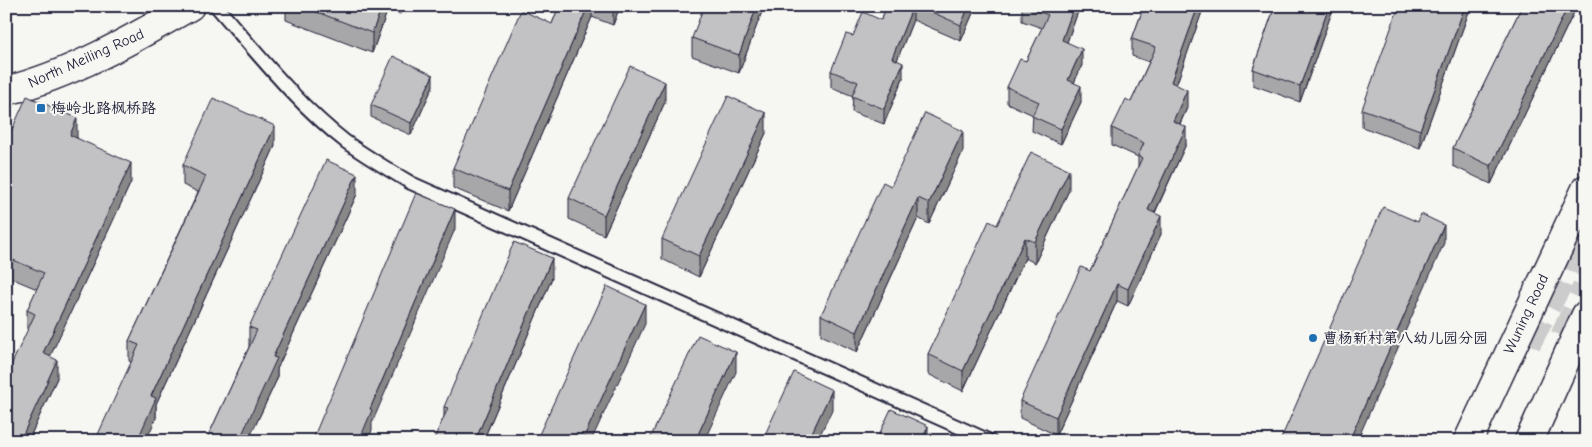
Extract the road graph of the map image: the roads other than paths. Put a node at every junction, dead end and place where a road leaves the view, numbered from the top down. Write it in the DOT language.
graph roads {
  1 [pos="190,6"];
  2 [pos="216,6"];
  3 [pos="6,91"];
  4 [pos="1586,188"];
  5 [pos="1586,315"];
  6 [pos="990,441"];
  7 [pos="1468,441"];
  8 [pos="1529,441"];
  1 -- 3 [label="main road, North Meiling Road"];
  2 -- 6 [label="lane"];
  4 -- 7 [label="main road, Wuning Road"];
  5 -- 8 [label="main road"];
}
